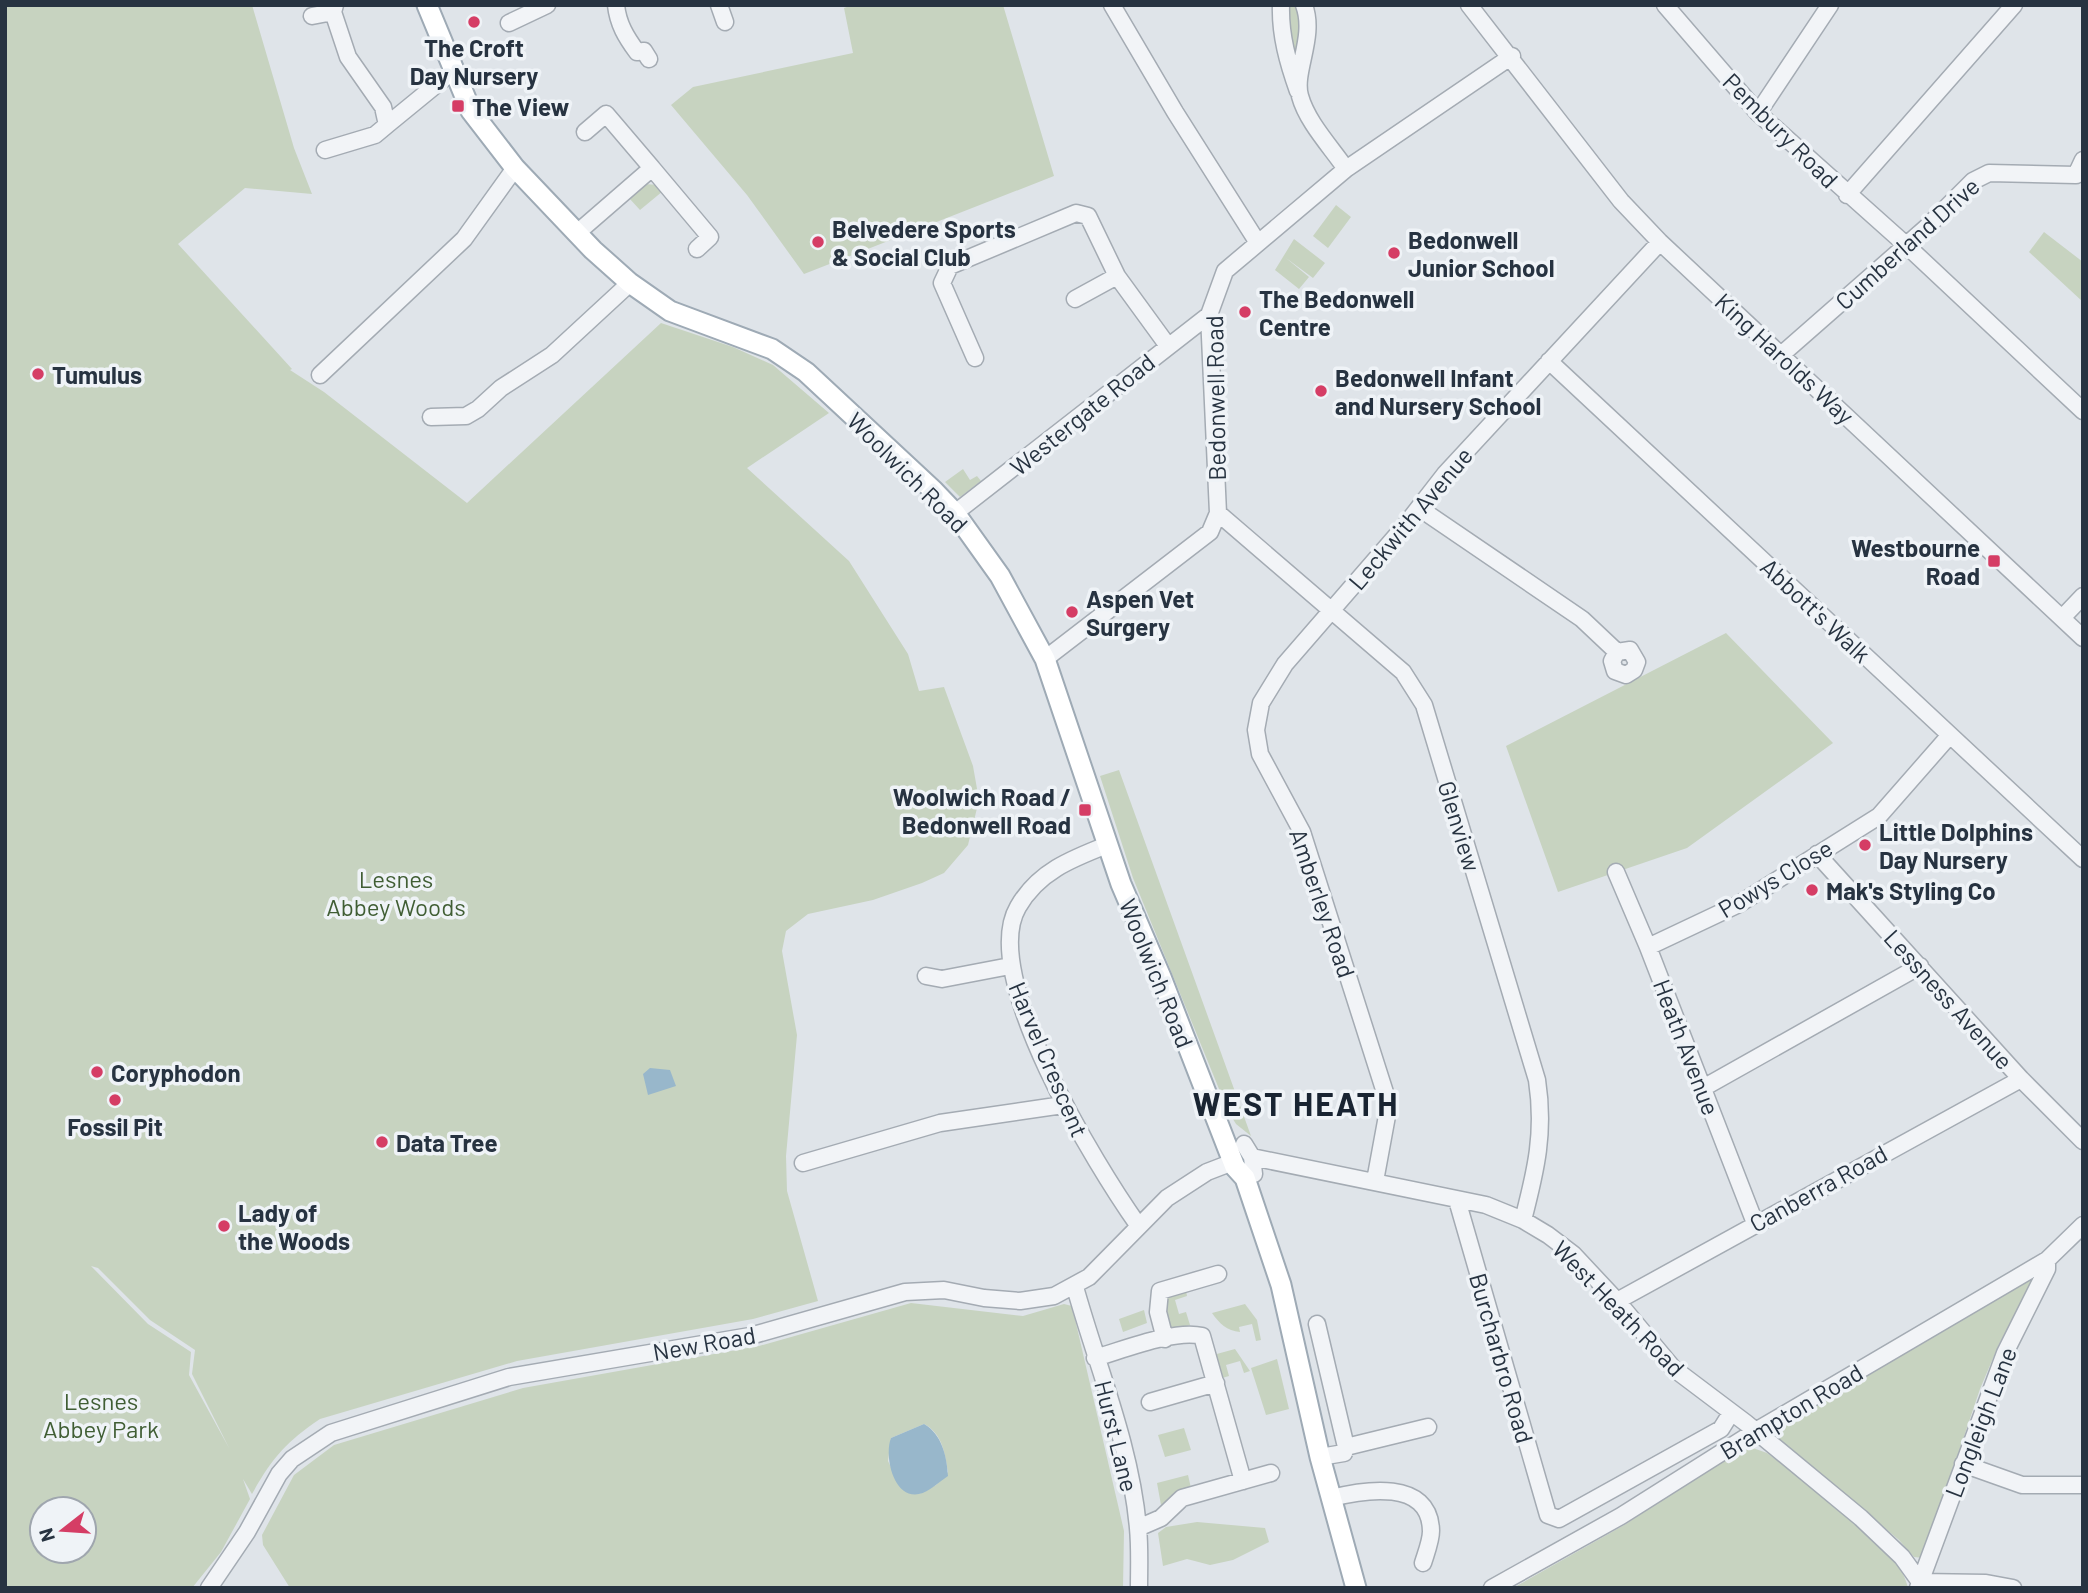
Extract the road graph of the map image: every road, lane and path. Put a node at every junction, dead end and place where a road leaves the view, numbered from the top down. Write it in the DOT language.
graph roads {
  1 [pos="427,5"];
  2 [pos="547,5"];
  3 [pos="615,5"];
  4 [pos="719,5"];
  5 [pos="1112,5"];
  6 [pos="1281,5"];
  7 [pos="1304,5"];
  8 [pos="1469,5"];
  9 [pos="1665,5"];
  10 [pos="1830,5"];
  11 [pos="2014,5"];
  12 [pos="334,9"];
  13 [pos="312,16"];
  14 [pos="725,22"];
  15 [pos="509,23"];
  16 [pos="1511,56"];
  17 [pos="649,59"];
  18 [pos="453,71"];
  19 [pos="1299,94"];
  20 [pos="1758,113"];
  21 [pos="387,125"];
  22 [pos="585,132"];
  23 [pos="325,150"];
  24 [pos="515,168"];
  25 [pos="652,168"];
  26 [pos="1346,169"];
  27 [pos="2080,171"];
  28 [pos="1847,195"];
  29 [pos="577,233"];
  30 [pos="1660,242"];
  31 [pos="1258,243"];
  32 [pos="1906,245"];
  33 [pos="697,249"];
  34 [pos="1117,276"];
  35 [pos="630,283"];
  36 [pos="1075,299"];
  37 [pos="1209,315"];
  38 [pos="1168,346"];
  39 [pos="1781,355"];
  40 [pos="975,358"];
  41 [pos="1549,361"];
  42 [pos="320,375"];
  43 [pos="2083,411"];
  44 [pos="431,417"];
  45 [pos="1419,508"];
  46 [pos="955,513"];
  47 [pos="1218,513"];
  48 [pos="2083,596"];
  49 [pos="1332,611"];
  50 [pos="2062,618"];
  51 [pos="2083,638"];
  52 [pos="1618,652"];
  53 [pos="1045,659"];
  54 [pos="1950,735"];
  55 [pos="1107,845"];
  56 [pos="1817,854"];
  57 [pos="2083,859"];
  58 [pos="1616,872"];
  59 [pos="1648,947"];
  60 [pos="1010,966"];
  61 [pos="1920,966"];
  62 [pos="926,976"];
  63 [pos="2021,1079"];
  64 [pos="1703,1088"];
  65 [pos="1063,1105"];
  66 [pos="2083,1141"];
  67 [pos="1250,1158"];
  68 [pos="803,1163"];
  69 [pos="1234,1165"];
  70 [pos="1375,1181"];
  71 [pos="1457,1200"];
  72 [pos="1523,1220"];
  73 [pos="1755,1223"];
  74 [pos="1138,1225"];
  75 [pos="2083,1226"];
  76 [pos="2047,1260"];
  77 [pos="1218,1275"];
  78 [pos="1075,1287"];
  79 [pos="1617,1301"];
  80 [pos="1317,1324"];
  81 [pos="1165,1339"];
  82 [pos="1095,1358"];
  83 [pos="1326,1362"];
  84 [pos="1301,1368"];
  85 [pos="1216,1383"];
  86 [pos="1150,1402"];
  87 [pos="1731,1413"];
  88 [pos="1428,1427"];
  89 [pos="1754,1432"];
  90 [pos="1344,1441"];
  91 [pos="1320,1457"];
  92 [pos="1963,1464"];
  93 [pos="1271,1473"];
  94 [pos="1243,1481"];
  95 [pos="2083,1485"];
  96 [pos="1331,1498"];
  97 [pos="1138,1528"];
  98 [pos="1423,1563"];
  99 [pos="1919,1585"];
  100 [pos="209,1588"];
  101 [pos="1139,1588"];
  102 [pos="1346,1588"];
  103 [pos="1356,1588"];
  104 [pos="1492,1588"];
  105 [pos="2014,1588"];
  1 -- 18 [label="main road, Woolwich Road"];
  2 -- 15 [label="street"];
  3 -- 17 [label="street"];
  4 -- 14 [label="street"];
  5 -- 31 [label="street"];
  6 -- 19 [label="street"];
  7 -- 19 [label="street"];
  8 -- 16 [label="street"];
  9 -- 20 [label="street, Pembury Road"];
  10 -- 20 [label="street"];
  11 -- 28 [label="street"];
  12 -- 13 [label="street"];
  12 -- 21 [label="street"];
  16 -- 26 [label="street, Bedonwell Road"];
  16 -- 30 [label="street, King Harolds Way"];
  18 -- 21 [label="street"];
  18 -- 24 [label="main road, Woolwich Road"];
  19 -- 26 [label="street"];
  20 -- 28 [label="street, Pembury Road"];
  21 -- 23 [label="street"];
  22 -- 25 [label="street"];
  24 -- 29 [label="main road, Woolwich Road"];
  24 -- 42 [label="street"];
  25 -- 29 [label="street"];
  25 -- 33 [label="street"];
  26 -- 31 [label="street, Bedonwell Road"];
  27 -- 32 [label="street, Cumberland Drive"];
  28 -- 32 [label="street, Pembury Road"];
  29 -- 35 [label="main road, Woolwich Road"];
  30 -- 39 [label="street, King Harolds Way"];
  30 -- 41 [label="street, Leckwith Avenue"];
  31 -- 37 [label="street, Bedonwell Road"];
  32 -- 39 [label="street, Cumberland Drive"];
  32 -- 43 [label="street, Pembury Road"];
  34 -- 36 [label="street"];
  34 -- 38 [label="street"];
  34 -- 40 [label="street"];
  35 -- 44 [label="street"];
  35 -- 46 [label="main road, Woolwich Road"];
  37 -- 38 [label="street, Westergate Road"];
  37 -- 47 [label="street, Bedonwell Road"];
  38 -- 46 [label="street, Westergate Road"];
  39 -- 50 [label="street, King Harolds Way"];
  41 -- 45 [label="street, Leckwith Avenue"];
  41 -- 54 [label="street, Abbott's Walk"];
  45 -- 49 [label="street, Leckwith Avenue"];
  45 -- 52 [label="street"];
  46 -- 53 [label="main road, Woolwich Road"];
  47 -- 49 [label="street, Glenview"];
  47 -- 53 [label="street, Bedonwell Road"];
  48 -- 50 [label="street"];
  49 -- 70 [label="street, Amberley Road"];
  49 -- 72 [label="street, Glenview"];
  50 -- 51 [label="street, King Harolds Way"];
  53 -- 55 [label="main road, Woolwich Road"];
  54 -- 56 [label="street, Powys Close"];
  54 -- 57 [label="street, Abbott's Walk"];
  55 -- 60 [label="street, Harvel Crescent"];
  55 -- 69 [label="main road, Woolwich Road"];
  56 -- 59 [label="street, Powys Close"];
  56 -- 61 [label="street, Lessness Avenue"];
  58 -- 59 [label="street, Heath Avenue"];
  59 -- 64 [label="street, Heath Avenue"];
  60 -- 62 [label="street"];
  60 -- 65 [label="street, Harvel Crescent"];
  61 -- 63 [label="street, Lessness Avenue"];
  61 -- 64 [label="street"];
  63 -- 66 [label="street, Lessness Avenue"];
  63 -- 73 [label="street, Canberra Road"];
  64 -- 73 [label="street, Heath Avenue"];
  65 -- 68 [label="street"];
  65 -- 74 [label="street, Harvel Crescent"];
  67 -- 70 [label="street, West Heath Road"];
  69 -- 74 [label="street, New Road"];
  69 -- 84 [label="main road, Woolwich Road"];
  69 -- 102 [label="main road, Woolwich Road"];
  70 -- 71 [label="street, West Heath Road"];
  71 -- 72 [label="street, West Heath Road"];
  71 -- 87 [label="street, Burcharbro Road"];
  72 -- 79 [label="street, West Heath Road"];
  73 -- 79 [label="street, Canberra Road"];
  74 -- 78 [label="street, New Road"];
  75 -- 76 [label="street, Brampton Road"];
  76 -- 89 [label="street, Brampton Road"];
  76 -- 92 [label="street, Longleigh Lane"];
  77 -- 81 [label="street"];
  78 -- 82 [label="street, Hurst Lane"];
  78 -- 100 [label="street, New Road"];
  79 -- 87 [label="street, West Heath Road"];
  80 -- 83 [label="street"];
  81 -- 82 [label="street"];
  81 -- 85 [label="street"];
  82 -- 97 [label="street, Hurst Lane"];
  83 -- 84 [label="street"];
  83 -- 90 [label="street"];
  84 -- 91 [label="main road, Woolwich Road"];
  85 -- 86 [label="street"];
  85 -- 94 [label="street"];
  87 -- 89 [label="street, West Heath Road"];
  88 -- 90 [label="street"];
  89 -- 99 [label="street, West Heath Road"];
  89 -- 104 [label="street, Brampton Road"];
  90 -- 91 [label="street"];
  91 -- 96 [label="main road, Woolwich Road"];
  92 -- 95 [label="street"];
  92 -- 99 [label="street, Longleigh Lane"];
  93 -- 94 [label="street"];
  94 -- 97 [label="street"];
  96 -- 98 [label="street"];
  96 -- 103 [label="main road, Woolwich Road"];
  97 -- 101 [label="street, Hurst Lane"];
  99 -- 105 [label="street"];
}
